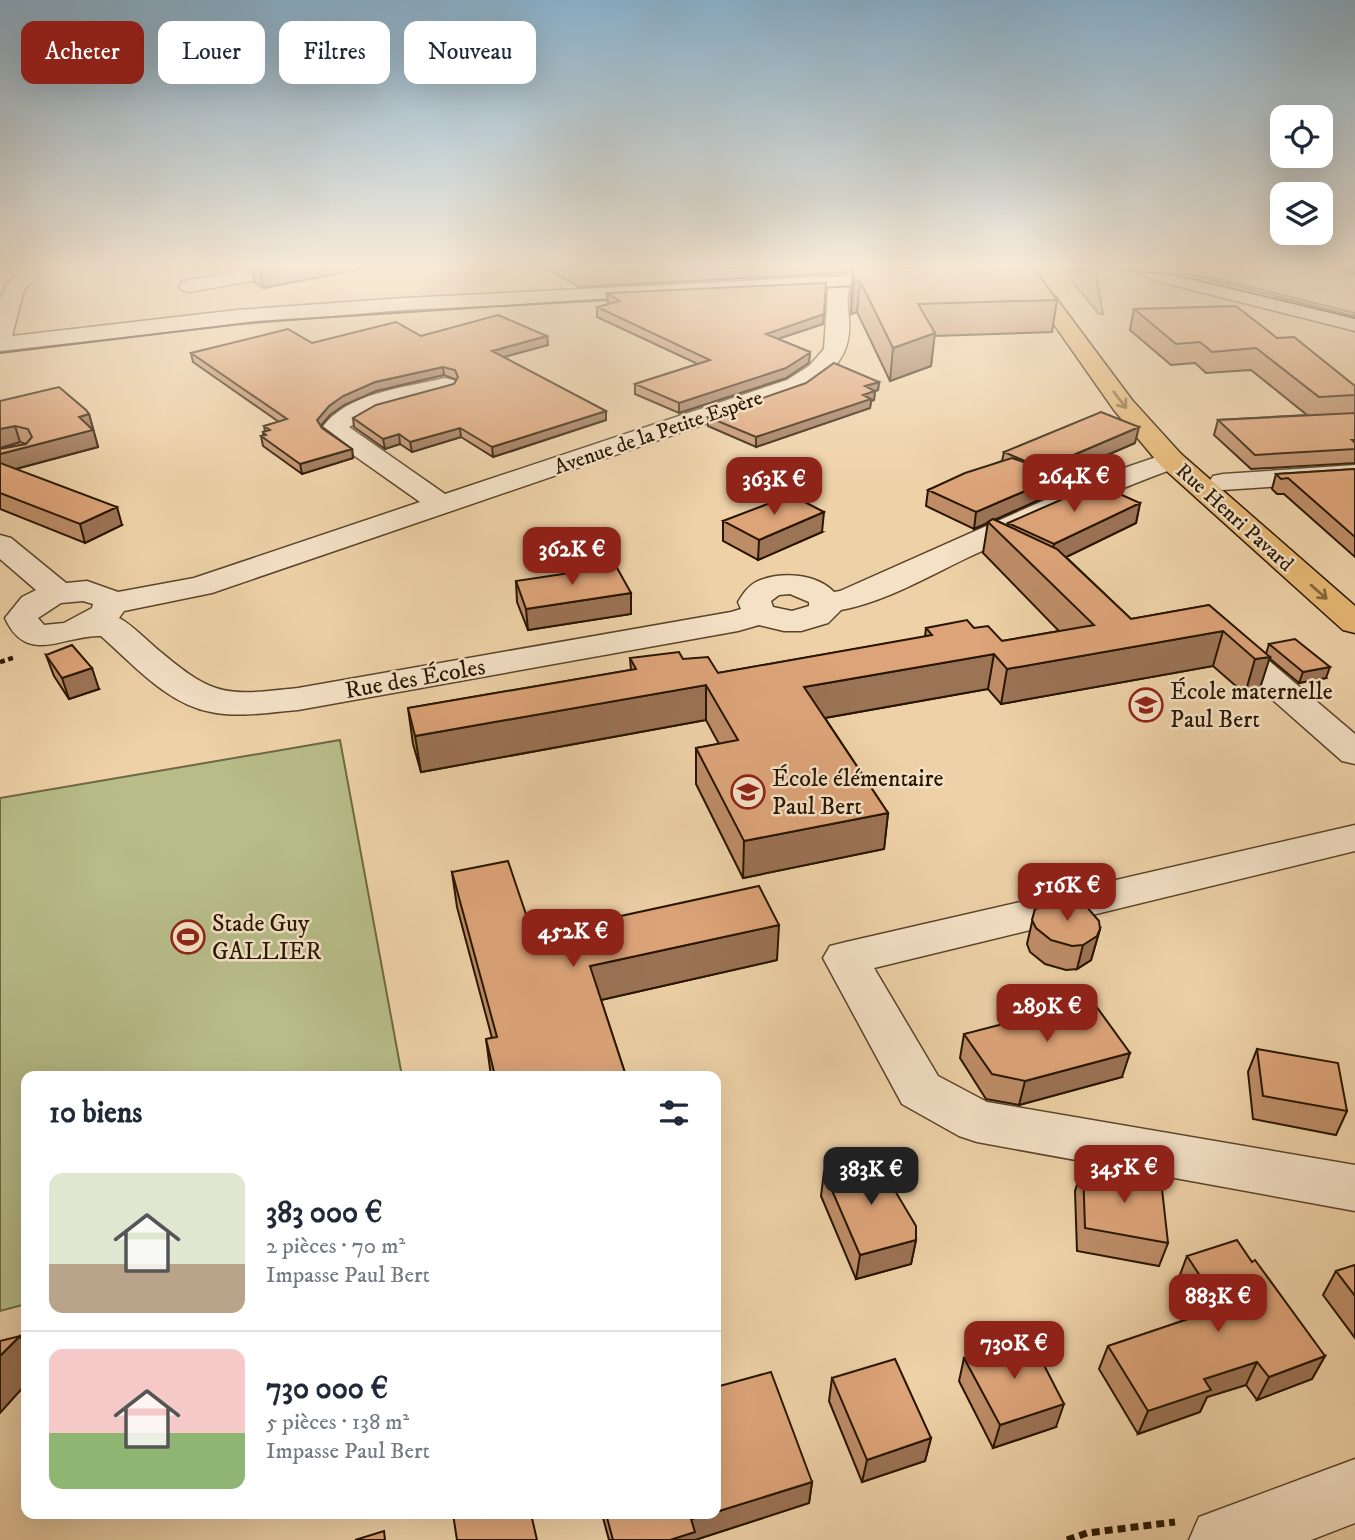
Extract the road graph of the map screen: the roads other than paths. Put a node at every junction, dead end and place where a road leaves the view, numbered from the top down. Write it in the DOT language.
graph roads {
  1 [pos="40,340"];
  2 [pos="130,340"];
  3 [pos="839,340"];
  4 [pos="1082,340"];
  5 [pos="1096,340"];
  6 [pos="0,344"];
  7 [pos="0,358"];
  8 [pos="445,385"];
  9 [pos="1171,460"];
  10 [pos="1355,473"];
  11 [pos="1223,482"];
  12 [pos="442,505"];
  13 [pos="0,544"];
  14 [pos="60,593"];
  15 [pos="1355,593"];
  16 [pos="100,614"];
  17 [pos="1355,623"];
  18 [pos="14,637"];
  19 [pos="1237,651"];
  20 [pos="1355,753"];
  21 [pos="1355,838"];
  22 [pos="1355,1188"];
  23 [pos="1355,1491"];
  24 [pos="1222,1540"];
  1 -- 6 [label="street"];
  2 -- 7 [label="street"];
  3 -- 12 [label="street, Avenue de la Petite Espère"];
  4 -- 9 [label="main road, Rue Henri Pavard, one-way"];
  5 -- 11 [label="main road, Rue Henri Pavard"];
  8 -- 12 [label="street"];
  9 -- 16 [label="street, Rue des Écoles"];
  9 -- 17 [label="main road, Rue Henri Pavard, one-way"];
  10 -- 11 [label="street"];
  11 -- 15 [label="main road, Rue Henri Pavard"];
  12 -- 16 [label="street, Avenue de la Petite Espère"];
  13 -- 14 [label="street"];
  14 -- 16 [label="street, Rue des Écoles"];
  14 -- 18 [label="street"];
  16 -- 18 [label="street, Avenue de la Petite Espère"];
  19 -- 20 [label="street"];
  21 -- 22 [label="street"];
  23 -- 24 [label="street"];
}
